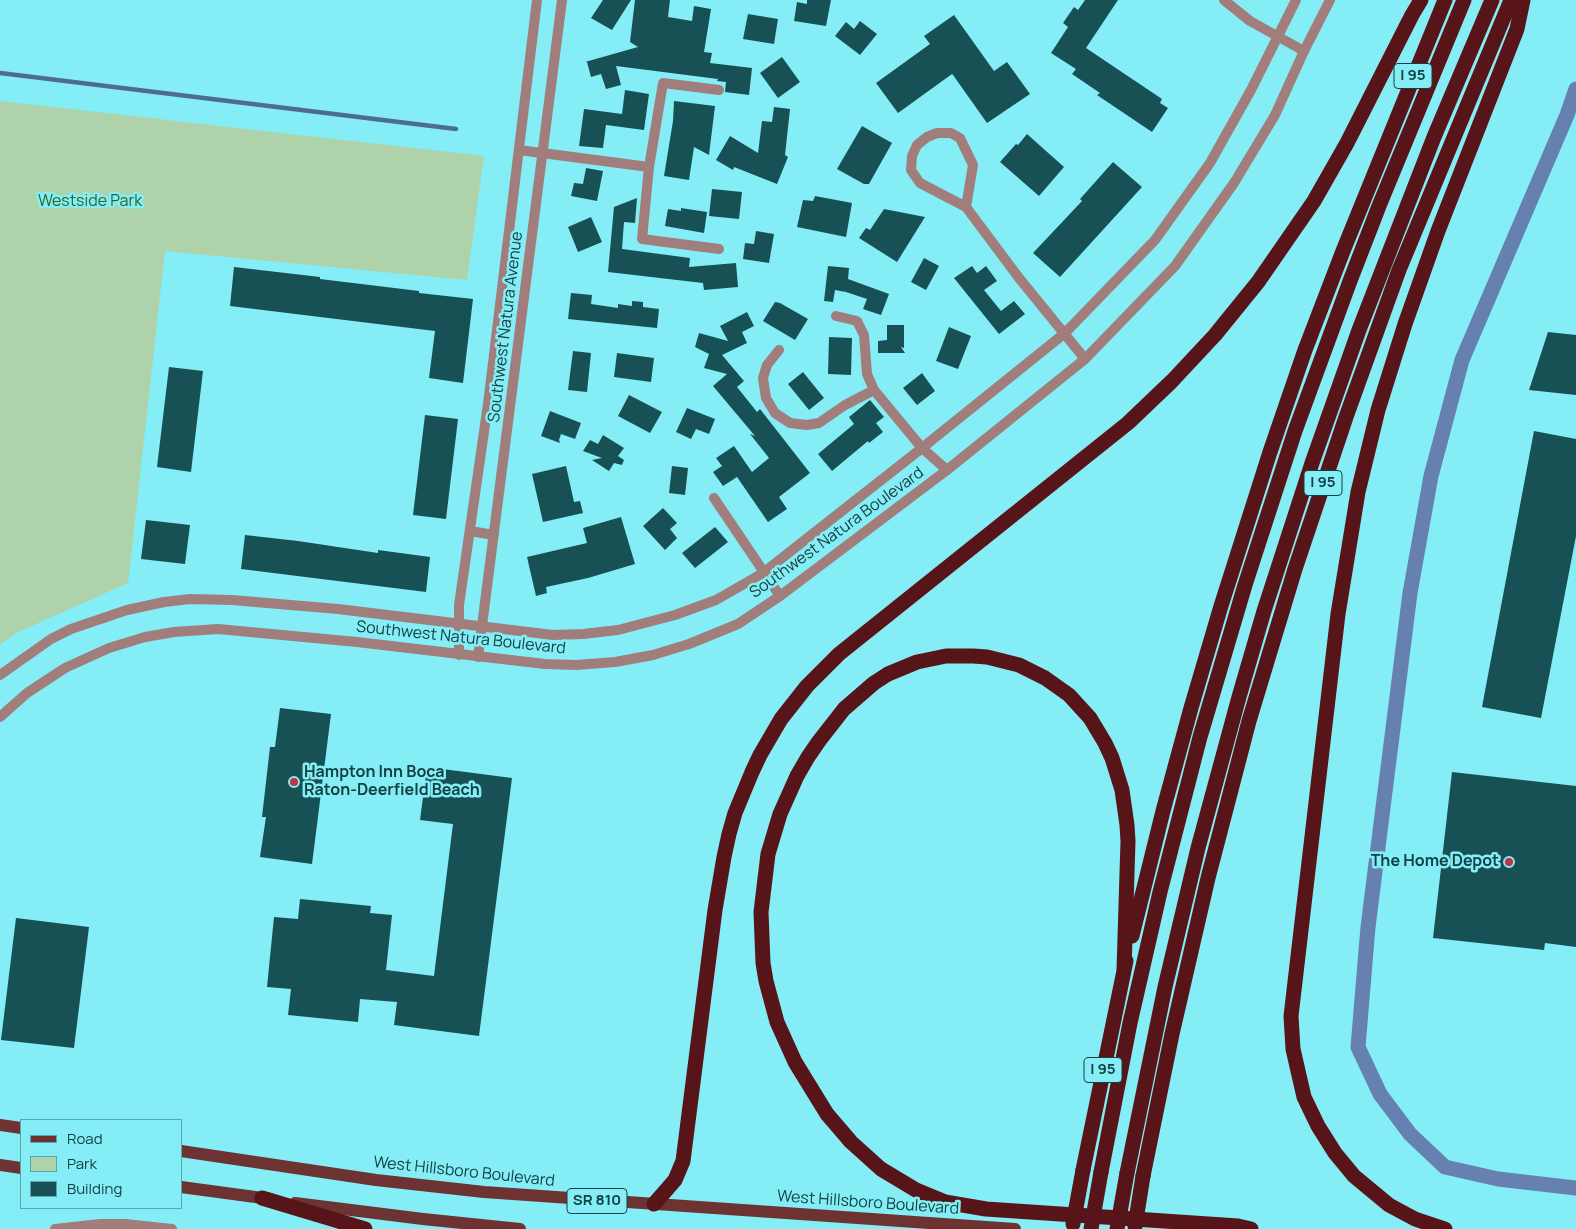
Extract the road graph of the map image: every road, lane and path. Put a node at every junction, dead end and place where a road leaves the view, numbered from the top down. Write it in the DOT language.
graph roads {
  1 [pos="537,0"];
  2 [pos="562,0"];
  3 [pos="1224,0"];
  4 [pos="1296,0"];
  5 [pos="1330,0"];
  6 [pos="1421,0"];
  7 [pos="1445,0"];
  8 [pos="1464,0"];
  9 [pos="1492,0"];
  10 [pos="1511,0"];
  11 [pos="1523,0"];
  12 [pos="1278,37"];
  13 [pos="1304,51"];
  14 [pos="719,90"];
  15 [pos="519,150"];
  16 [pos="544,153"];
  17 [pos="649,167"];
  18 [pos="966,207"];
  19 [pos="719,249"];
  20 [pos="836,316"];
  21 [pos="1065,333"];
  22 [pos="779,350"];
  23 [pos="1085,359"];
  24 [pos="874,390"];
  25 [pos="922,448"];
  26 [pos="947,470"];
  27 [pos="714,498"];
  28 [pos="470,531"];
  29 [pos="494,535"];
  30 [pos="763,573"];
  31 [pos="780,596"];
  32 [pos="459,624"];
  33 [pos="483,627"];
  34 [pos="458,655"];
  35 [pos="478,657"];
  36 [pos="0,676"];
  37 [pos="0,717"];
  38 [pos="1124,970"];
  39 [pos="0,1124"];
  40 [pos="20,1128"];
  41 [pos="182,1151"];
  42 [pos="0,1165"];
  43 [pos="20,1168"];
  44 [pos="182,1187"];
  45 [pos="262,1198"];
  46 [pos="654,1204"];
  47 [pos="1072,1227"];
  48 [pos="1135,1228"];
  49 [pos="55,1229"];
  50 [pos="172,1229"];
  51 [pos="365,1229"];
  52 [pos="520,1229"];
  53 [pos="1015,1229"];
  54 [pos="1091,1229"];
  55 [pos="1117,1229"];
  56 [pos="1252,1229"];
  57 [pos="1445,1229"];
  1 -- 15 [label="street, Southwest Natura Avenue"];
  2 -- 16 [label="street, Southwest Natura Avenue"];
  3 -- 12 [label="street"];
  4 -- 12 [label="street, Southwest Natura Boulevard"];
  5 -- 13 [label="street, Southwest Natura Boulevard"];
  6 -- 46 [label="highway"];
  7 -- 38 [label="highway, I 95"];
  8 -- 54 [label="highway, bridge"];
  9 -- 55 [label="highway, bridge"];
  10 -- 48 [label="highway, I 95, bridge"];
  11 -- 57 [label="highway"];
  12 -- 13 [label="street"];
  12 -- 21 [label="street, Southwest Natura Boulevard"];
  13 -- 23 [label="street, Southwest Natura Boulevard"];
  14 -- 17 [label="street"];
  15 -- 16 [label="street"];
  15 -- 28 [label="street, Southwest Natura Avenue"];
  16 -- 17 [label="street"];
  16 -- 29 [label="street, Southwest Natura Avenue"];
  17 -- 19 [label="street"];
  18 -- 18 [label="street"];
  18 -- 21 [label="street"];
  20 -- 24 [label="street"];
  21 -- 23 [label="street"];
  21 -- 25 [label="street, Southwest Natura Boulevard"];
  22 -- 24 [label="street"];
  23 -- 26 [label="street, Southwest Natura Boulevard"];
  24 -- 25 [label="street"];
  25 -- 26 [label="street"];
  25 -- 30 [label="street, Southwest Natura Boulevard"];
  26 -- 31 [label="street, Southwest Natura Boulevard"];
  27 -- 30 [label="street"];
  28 -- 29 [label="street"];
  28 -- 32 [label="street, Southwest Natura Avenue"];
  29 -- 33 [label="street, Southwest Natura Avenue"];
  30 -- 31 [label="street"];
  30 -- 33 [label="street, Southwest Natura Boulevard"];
  31 -- 35 [label="street, Southwest Natura Boulevard"];
  32 -- 33 [label="street, Southwest Natura Boulevard"];
  32 -- 34 [label="street, Southwest Natura Avenue"];
  32 -- 36 [label="street, Southwest Natura Boulevard"];
  33 -- 35 [label="street, Southwest Natura Avenue"];
  34 -- 35 [label="street, Southwest Natura Boulevard"];
  34 -- 37 [label="street, Southwest Natura Boulevard"];
  38 -- 47 [label="highway, I 95, bridge"];
  38 -- 56 [label="highway"];
  39 -- 40 [label="main road"];
  41 -- 46 [label="main road, West Hillsboro Boulevard / SR 810"];
  42 -- 43 [label="main road"];
  44 -- 45 [label="main road"];
  45 -- 51 [label="highway"];
  45 -- 52 [label="main road"];
  46 -- 53 [label="main road, West Hillsboro Boulevard / SR 810"];
  49 -- 50 [label="street"];
}
